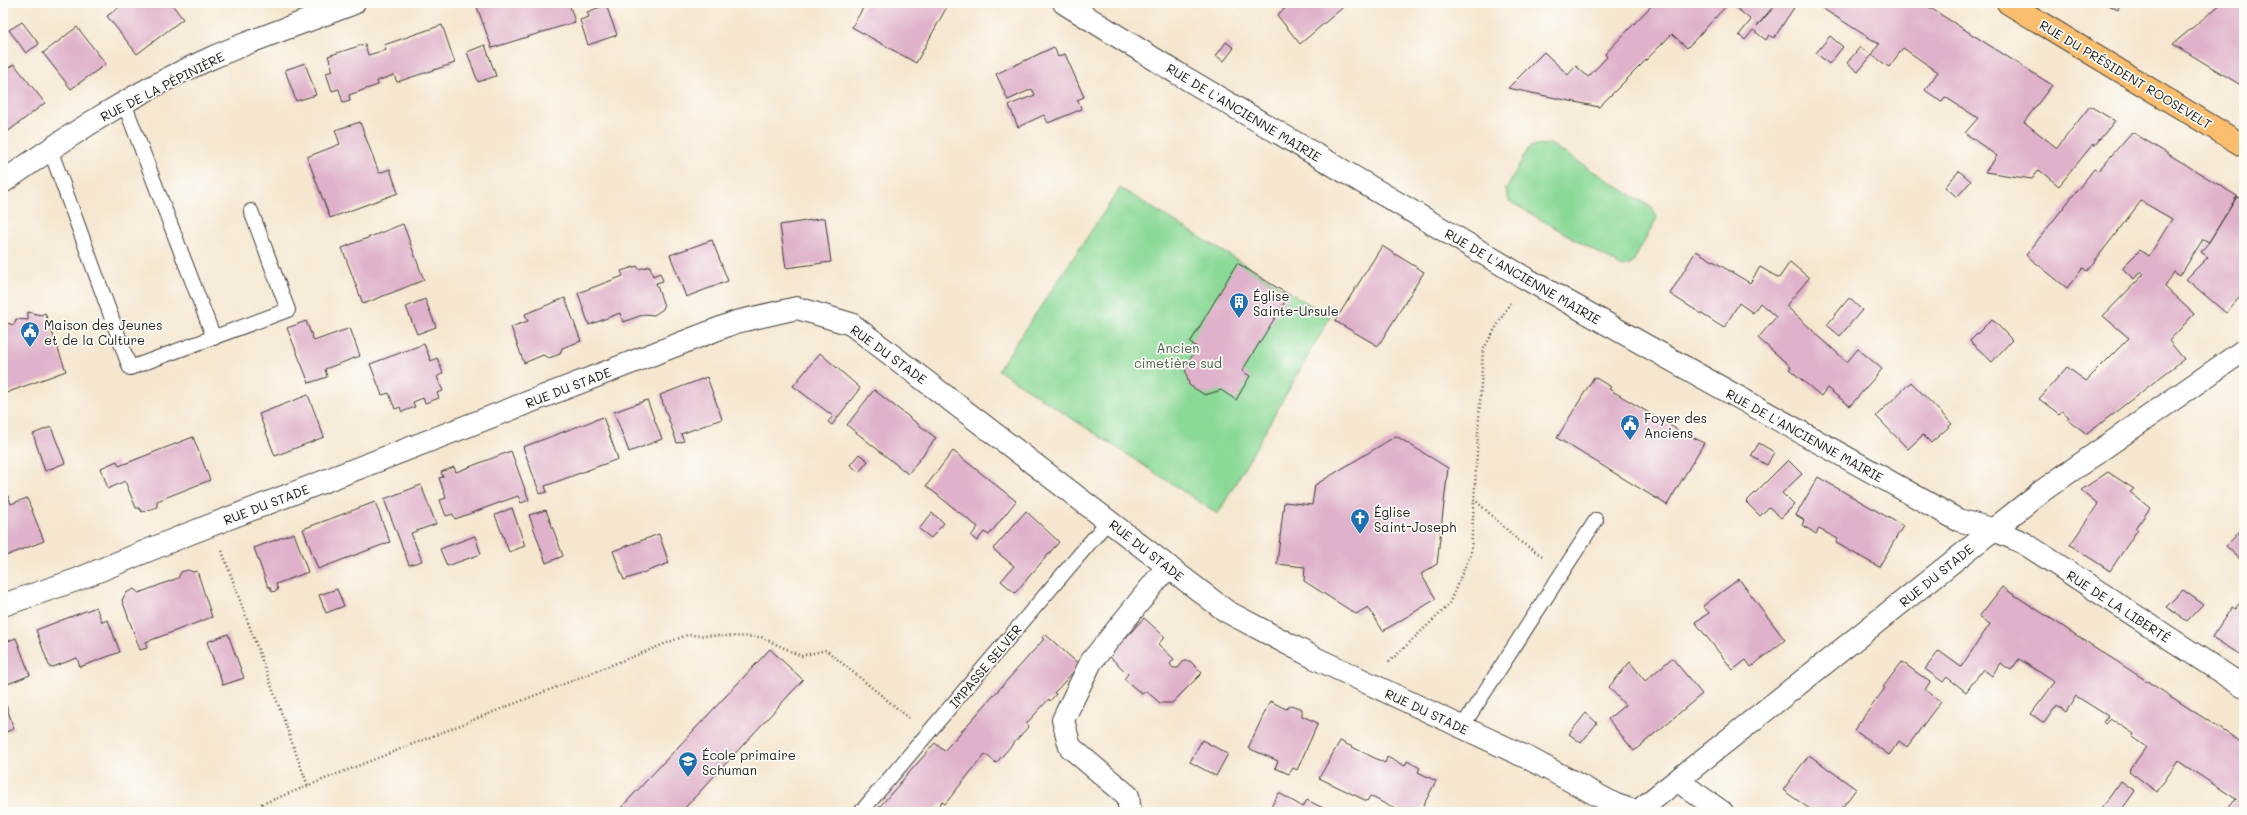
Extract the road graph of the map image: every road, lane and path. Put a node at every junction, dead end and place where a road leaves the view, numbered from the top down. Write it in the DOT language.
graph roads {
  1 [pos="354,3"];
  2 [pos="1064,3"];
  3 [pos="2008,3"];
  4 [pos="124,103"];
  5 [pos="2244,146"];
  6 [pos="50,149"];
  7 [pos="3,182"];
  8 [pos="251,211"];
  9 [pos="1525,278"];
  10 [pos="214,338"];
  11 [pos="2244,350"];
  12 [pos="1474,498"];
  13 [pos="1109,520"];
  14 [pos="1596,520"];
  15 [pos="213,525"];
  16 [pos="1992,529"];
  17 [pos="1168,566"];
  18 [pos="1563,570"];
  19 [pos="3,605"];
  20 [pos="1367,683"];
  21 [pos="2244,687"];
  22 [pos="1462,727"];
  23 [pos="928,733"];
  24 [pos="1678,781"];
  25 [pos="308,786"];
  26 [pos="261,812"];
  27 [pos="861,812"];
  28 [pos="1130,812"];
  29 [pos="1637,812"];
  30 [pos="1722,812"];
  1 -- 4 [label="street, RUE DE LA PÉPINIÈRE"];
  2 -- 9 [label="street, RUE DE L'ANCIENNE MAIRIE"];
  3 -- 5 [label="main road, RUE DU PRÉSIDENT ROOSEVELT"];
  4 -- 6 [label="street, RUE DE LA PÉPINIÈRE"];
  4 -- 10 [label="lane"];
  6 -- 7 [label="street, RUE DE LA PÉPINIÈRE"];
  6 -- 10 [label="lane"];
  8 -- 10 [label="lane"];
  9 -- 12 [label="path"];
  9 -- 16 [label="street, RUE DE L'ANCIENNE MAIRIE"];
  11 -- 16 [label="street, RUE DU STADE"];
  12 -- 18 [label="path"];
  12 -- 20 [label="path"];
  13 -- 15 [label="street, RUE DU STADE"];
  13 -- 17 [label="street, RUE DU STADE"];
  13 -- 23 [label="lane, IMPASSE SELVER"];
  14 -- 18 [label="lane"];
  15 -- 19 [label="street, RUE DU STADE"];
  15 -- 25 [label="path"];
  16 -- 21 [label="street, RUE DE LA LIBERTÉ"];
  16 -- 24 [label="street, RUE DU STADE"];
  17 -- 20 [label="street, RUE DU STADE"];
  17 -- 28 [label="street"];
  18 -- 22 [label="lane"];
  20 -- 22 [label="street, RUE DU STADE"];
  22 -- 29 [label="street, RUE DU STADE"];
  23 -- 25 [label="path"];
  23 -- 27 [label="lane, IMPASSE SELVER"];
  24 -- 29 [label="street, RUE DU STADE"];
  24 -- 30 [label="street"];
  25 -- 26 [label="path"];
}
